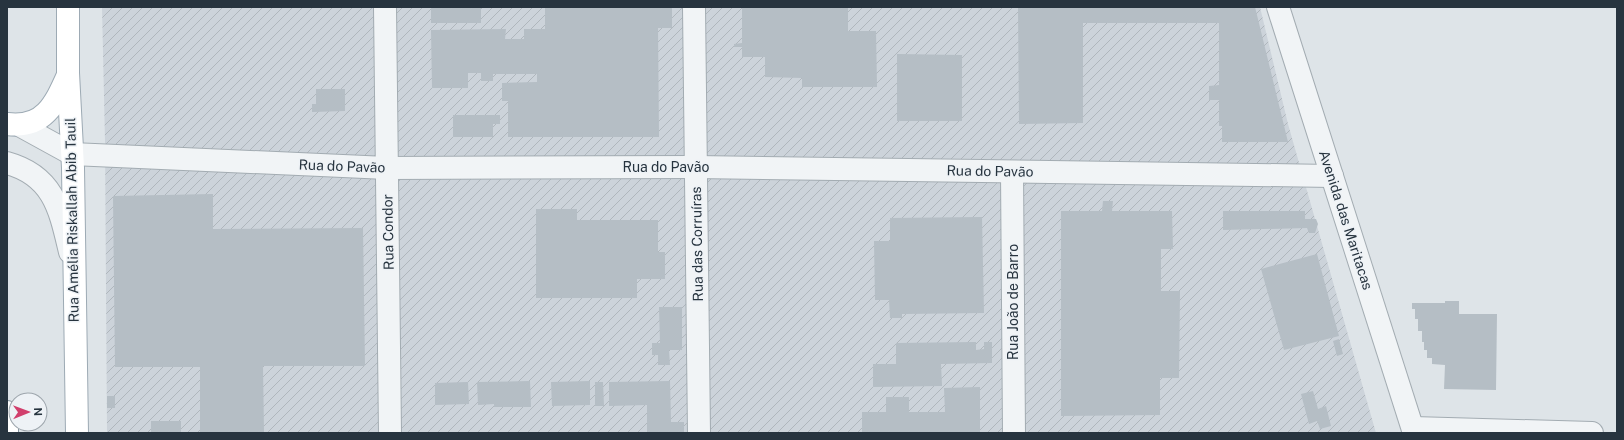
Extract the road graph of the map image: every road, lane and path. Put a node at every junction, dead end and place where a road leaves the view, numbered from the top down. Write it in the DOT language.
graph roads {
  1 [pos="68,7"];
  2 [pos="385,7"];
  3 [pos="694,7"];
  4 [pos="1278,7"];
  5 [pos="68,74"];
  6 [pos="14,125"];
  7 [pos="72,154"];
  8 [pos="7,163"];
  9 [pos="696,167"];
  10 [pos="387,168"];
  11 [pos="1012,172"];
  12 [pos="1332,176"];
  13 [pos="73,267"];
  14 [pos="7,412"];
  15 [pos="1414,430"];
  16 [pos="7,433"];
  17 [pos="77,433"];
  18 [pos="390,433"];
  19 [pos="699,433"];
  20 [pos="1014,433"];
  21 [pos="1592,433"];
  1 -- 5 [label="main road, Rua Amélia Riskallah Abib Tauil"];
  2 -- 10 [label="street, Rua Condor"];
  3 -- 9 [label="street, Rua das Corruíras"];
  4 -- 12 [label="street, Avenida das Maritacas"];
  5 -- 6 [label="main road"];
  5 -- 7 [label="main road, Rua Amélia Riskallah Abib Tauil"];
  6 -- 7 [label="street, Rua do Pavão"];
  7 -- 10 [label="street, Rua do Pavão"];
  7 -- 13 [label="main road, Rua Amélia Riskallah Abib Tauil"];
  8 -- 13 [label="street"];
  9 -- 10 [label="street, Rua do Pavão"];
  9 -- 11 [label="street, Rua do Pavão"];
  9 -- 19 [label="street, Rua das Corruíras"];
  10 -- 18 [label="street, Rua Condor"];
  11 -- 12 [label="street, Rua do Pavão"];
  11 -- 20 [label="street, Rua João de Barro"];
  12 -- 15 [label="street, Avenida das Maritacas"];
  13 -- 17 [label="main road, Rua Amélia Riskallah Abib Tauil"];
  14 -- 16 [label="main road"];
  15 -- 21 [label="street"];
}
